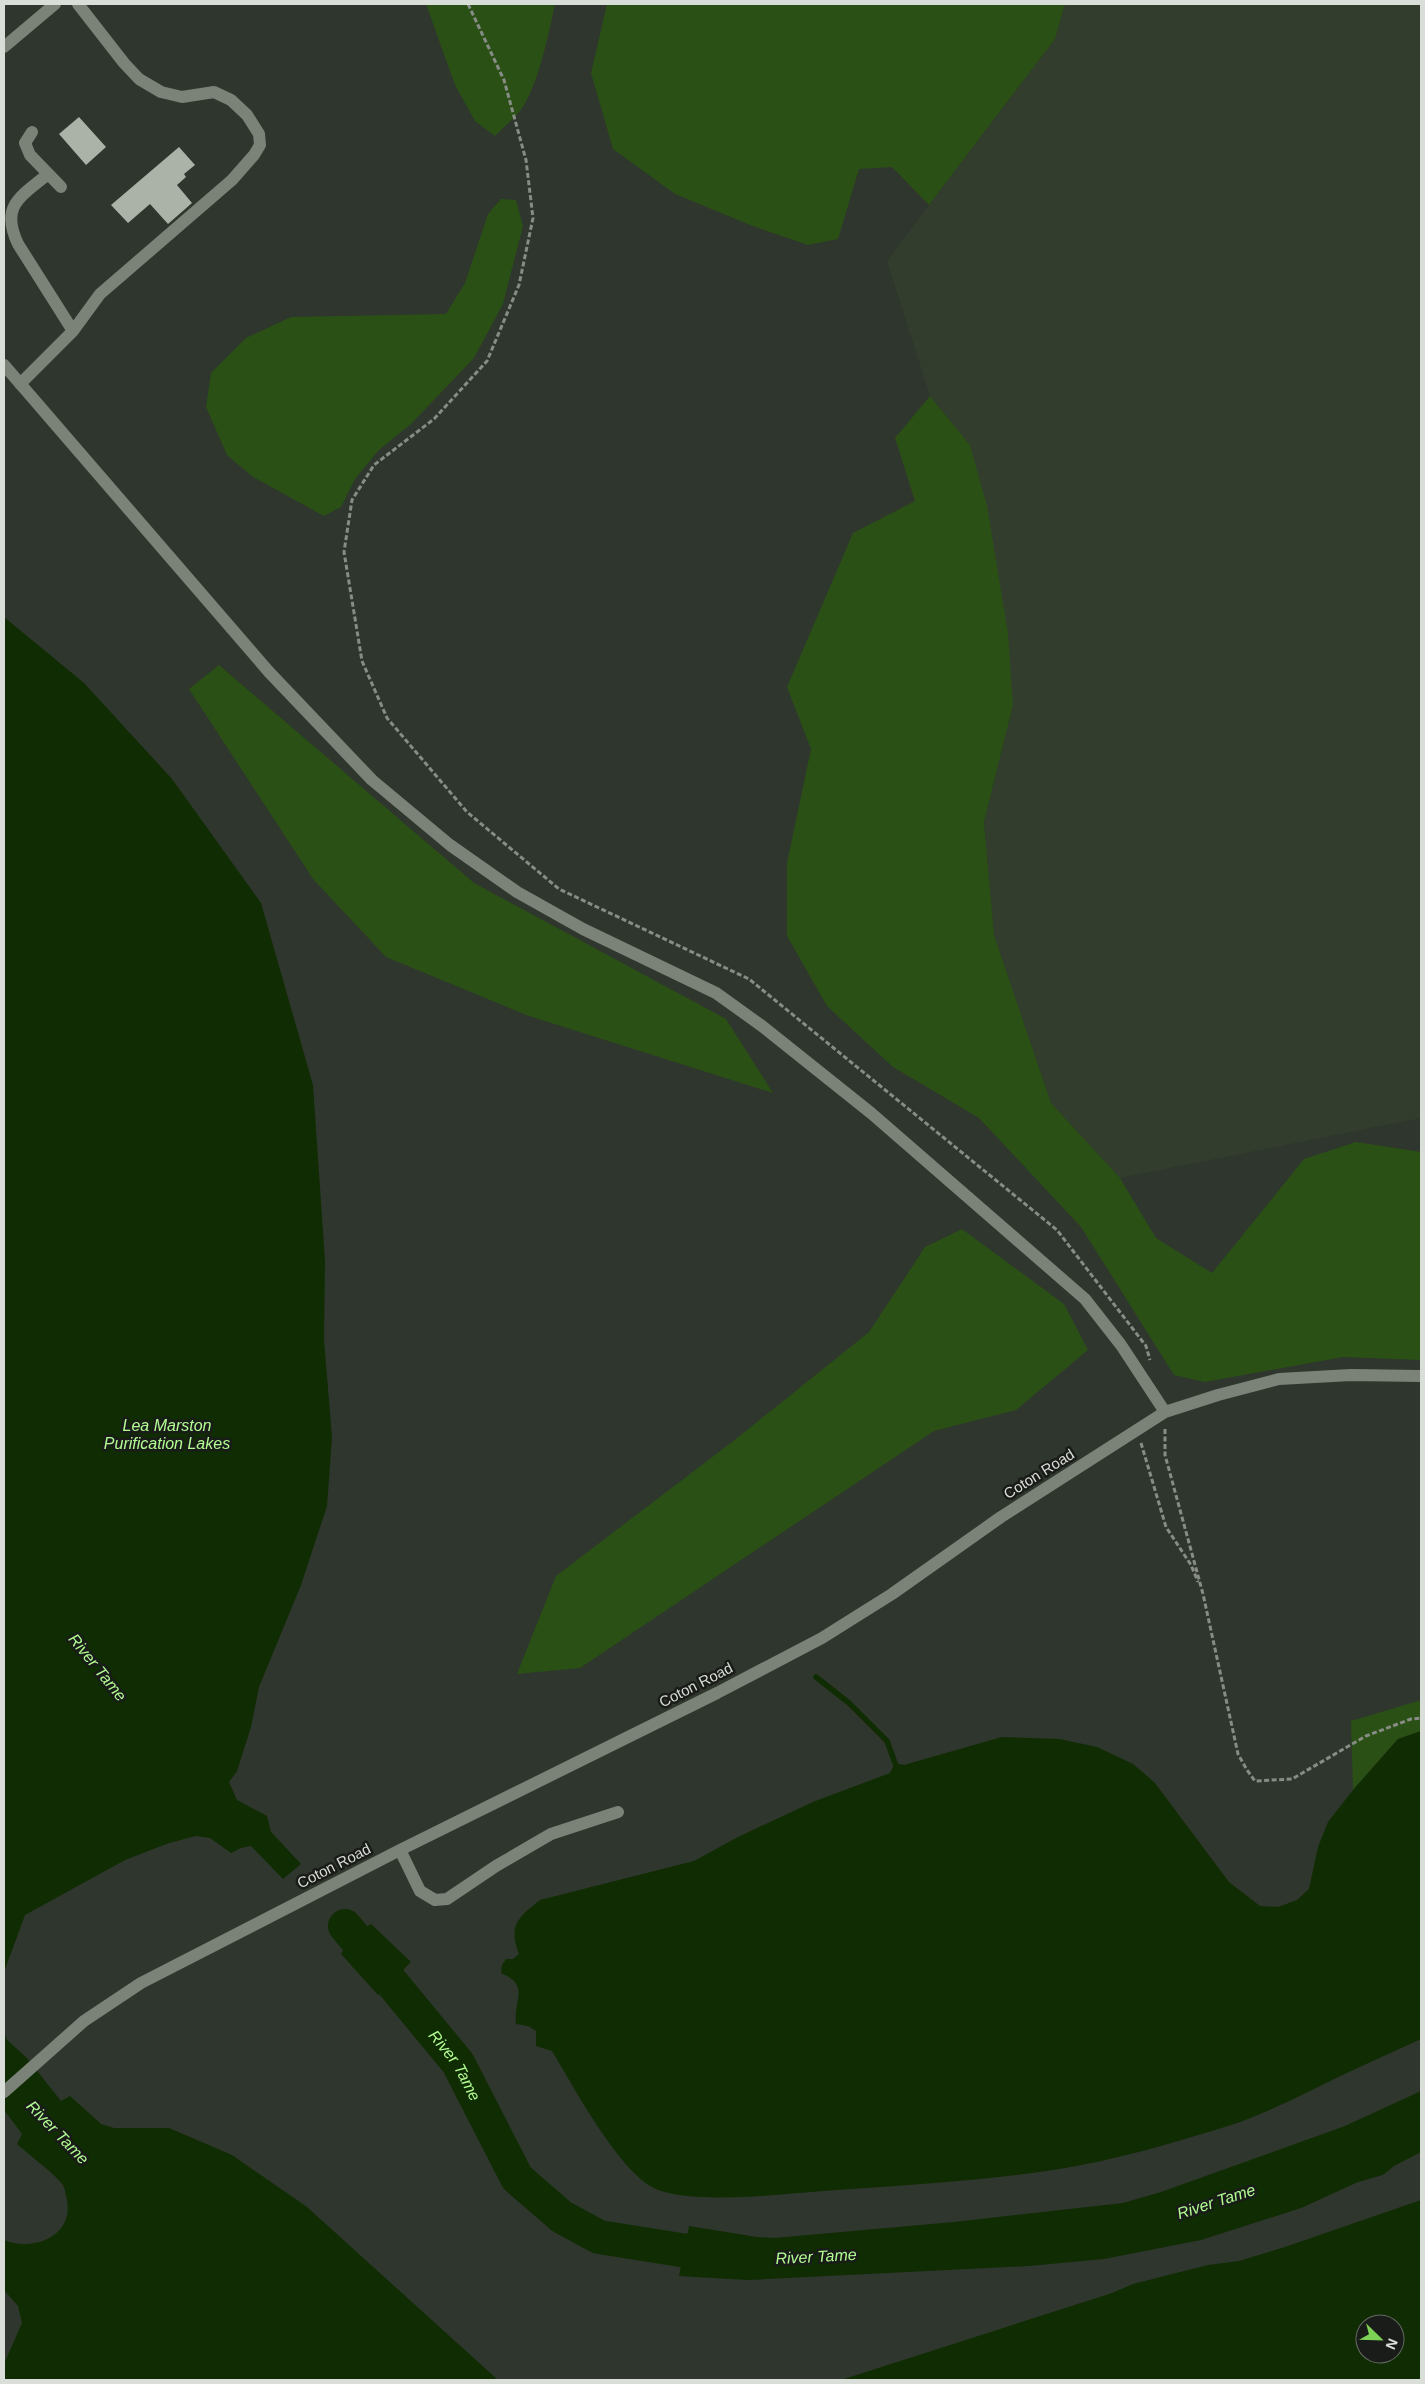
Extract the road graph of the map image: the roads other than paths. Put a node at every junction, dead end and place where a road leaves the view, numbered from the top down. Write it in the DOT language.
graph roads {
  1 [pos="55,4"];
  2 [pos="78,4"];
  3 [pos="4,47"];
  4 [pos="32,132"];
  5 [pos="48,174"];
  6 [pos="61,187"];
  7 [pos="73,331"];
  8 [pos="4,365"];
  9 [pos="20,384"];
  10 [pos="1421,1376"];
  11 [pos="1165,1412"];
  12 [pos="618,1812"];
  13 [pos="400,1850"];
  14 [pos="4,2092"];
  1 -- 3 [label="street"];
  2 -- 7 [label="street"];
  4 -- 5 [label="street"];
  5 -- 6 [label="street"];
  5 -- 7 [label="street"];
  7 -- 9 [label="street"];
  8 -- 9 [label="street"];
  9 -- 11 [label="street"];
  10 -- 11 [label="street, Coton Road"];
  11 -- 13 [label="street, Coton Road"];
  12 -- 13 [label="street"];
  13 -- 14 [label="street, Coton Road"];
}
